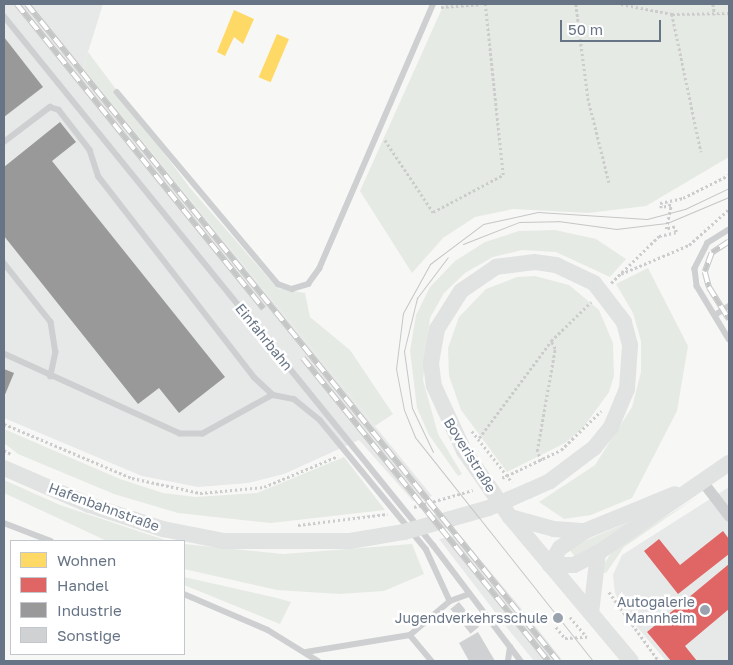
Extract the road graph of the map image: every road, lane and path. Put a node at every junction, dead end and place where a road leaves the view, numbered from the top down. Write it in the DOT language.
graph roads {
  1 [pos="480,4"];
  2 [pos="485,4"];
  3 [pos="576,4"];
  4 [pos="621,4"];
  5 [pos="713,4"];
  6 [pos="432,6"];
  7 [pos="729,13"];
  8 [pos="672,14"];
  9 [pos="715,15"];
  10 [pos="4,16"];
  11 [pos="117,92"];
  12 [pos="376,134"];
  13 [pos="4,142"];
  14 [pos="701,152"];
  15 [pos="729,175"];
  16 [pos="609,182"];
  17 [pos="729,209"];
  18 [pos="729,230"];
  19 [pos="4,263"];
  20 [pos="620,274"];
  21 [pos="603,291"];
  22 [pos="729,306"];
  23 [pos="715,316"];
  24 [pos="729,339"];
  25 [pos="551,341"];
  26 [pos="4,354"];
  27 [pos="51,376"];
  28 [pos="273,395"];
  29 [pos="606,401"];
  30 [pos="4,424"];
  31 [pos="338,456"];
  32 [pos="19,459"];
  33 [pos="541,461"];
  34 [pos="8,462"];
  35 [pos="729,463"];
  36 [pos="499,480"];
  37 [pos="695,485"];
  38 [pos="483,486"];
  39 [pos="523,490"];
  40 [pos="407,509"];
  41 [pos="398,511"];
  42 [pos="729,516"];
  43 [pos="510,517"];
  44 [pos="4,522"];
  45 [pos="287,527"];
  46 [pos="585,531"];
  47 [pos="49,540"];
  48 [pos="598,553"];
  49 [pos="550,565"];
  50 [pos="608,586"];
  51 [pos="185,594"];
  52 [pos="469,594"];
  53 [pos="450,601"];
  54 [pos="592,613"];
  55 [pos="570,617"];
  56 [pos="556,627"];
  57 [pos="410,635"];
  58 [pos="510,647"];
  59 [pos="306,652"];
  60 [pos="318,661"];
  61 [pos="432,661"];
  62 [pos="508,661"];
  63 [pos="521,661"];
  64 [pos="631,661"];
  65 [pos="659,661"];
  1 -- 6 [label="path"];
  2 -- 12 [label="path"];
  3 -- 16 [label="path"];
  4 -- 8 [label="path"];
  5 -- 9 [label="path"];
  6 -- 12 [label="lane"];
  7 -- 9 [label="path"];
  8 -- 9 [label="path"];
  8 -- 14 [label="path"];
  10 -- 52 [label="lane, Einfahrbahn"];
  11 -- 12 [label="lane"];
  13 -- 28 [label="lane"];
  15 -- 20 [label="path"];
  17 -- 20 [label="path"];
  18 -- 23 [label="lane"];
  19 -- 27 [label="lane"];
  20 -- 21 [label="path"];
  21 -- 25 [label="path"];
  21 -- 39 [label="main road"];
  21 -- 43 [label="main road, Boveristraße"];
  22 -- 23 [label="lane"];
  23 -- 24 [label="lane"];
  25 -- 33 [label="path"];
  25 -- 39 [label="path"];
  26 -- 27 [label="lane"];
  27 -- 28 [label="lane"];
  28 -- 53 [label="lane"];
  29 -- 33 [label="path"];
  30 -- 31 [label="path"];
  32 -- 34 [label="path"];
  33 -- 36 [label="path"];
  34 -- 39 [label="main road, Hafenbahnstraße"];
  35 -- 37 [label="main road"];
  37 -- 42 [label="street"];
  37 -- 46 [label="main road"];
  37 -- 48 [label="main road"];
  38 -- 40 [label="path"];
  41 -- 45 [label="path"];
  43 -- 46 [label="main road"];
  43 -- 49 [label="main road, Boveristraße"];
  44 -- 47 [label="lane"];
  46 -- 49 [label="main road"];
  48 -- 49 [label="main road"];
  48 -- 54 [label="main road"];
  49 -- 54 [label="main road, Boveristraße"];
  50 -- 65 [label="path"];
  51 -- 59 [label="lane"];
  52 -- 53 [label="lane"];
  52 -- 58 [label="lane, Einfahrbahn"];
  53 -- 57 [label="lane"];
  54 -- 64 [label="main road, Boveristraße"];
  55 -- 56 [label="path"];
  57 -- 59 [label="lane"];
  57 -- 61 [label="lane"];
  58 -- 62 [label="lane"];
  58 -- 63 [label="lane, Einfahrbahn"];
  59 -- 60 [label="lane"];
}
